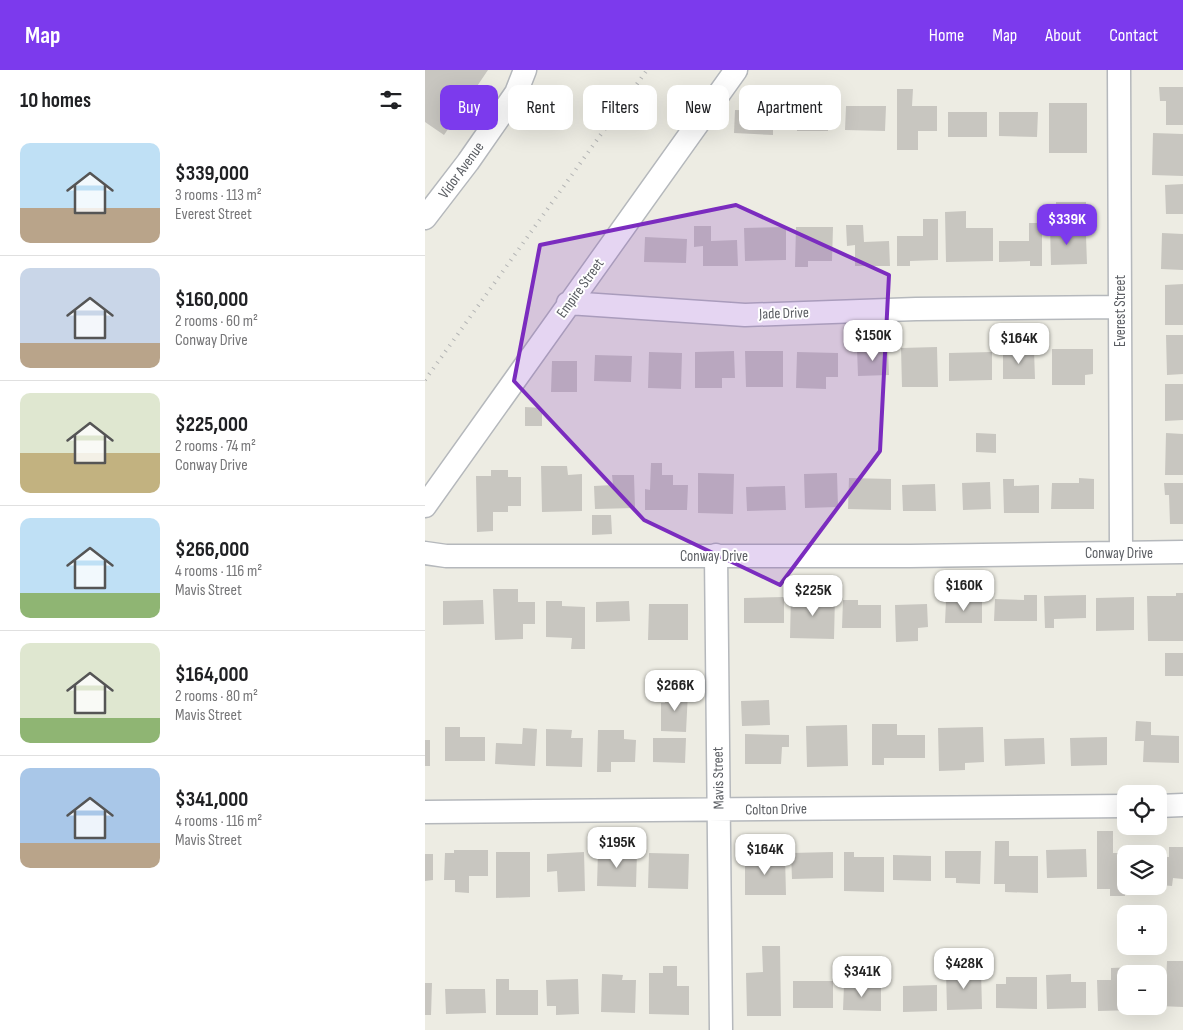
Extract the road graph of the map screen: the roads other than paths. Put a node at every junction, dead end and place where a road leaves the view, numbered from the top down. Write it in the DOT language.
graph roads {
  1 [pos="525,70"];
  2 [pos="736,70"];
  3 [pos="1119,70"];
  4 [pos="425,218"];
  5 [pos="568,303"];
  6 [pos="1120,306"];
  7 [pos="425,506"];
  8 [pos="1121,552"];
  9 [pos="1183,552"];
  10 [pos="425,553"];
  11 [pos="716,556"];
  12 [pos="1117,806"];
  13 [pos="1167,806"];
  14 [pos="1183,806"];
  15 [pos="718,810"];
  16 [pos="425,812"];
  17 [pos="721,1030"];
  1 -- 4 [label="street, Vidor Avenue"];
  2 -- 5 [label="street, Empire Street"];
  3 -- 6 [label="street, Everest Street"];
  5 -- 6 [label="street, Jade Drive"];
  5 -- 7 [label="street, Empire Street"];
  6 -- 8 [label="street, Everest Street"];
  8 -- 9 [label="street, Conway Drive"];
  8 -- 11 [label="street, Conway Drive"];
  10 -- 11 [label="street, Conway Drive"];
  11 -- 15 [label="street, Mavis Street"];
  12 -- 15 [label="street, Colton Drive"];
  13 -- 14 [label="street"];
  15 -- 16 [label="street, Colton Drive"];
  15 -- 17 [label="street, Mavis Street"];
}
